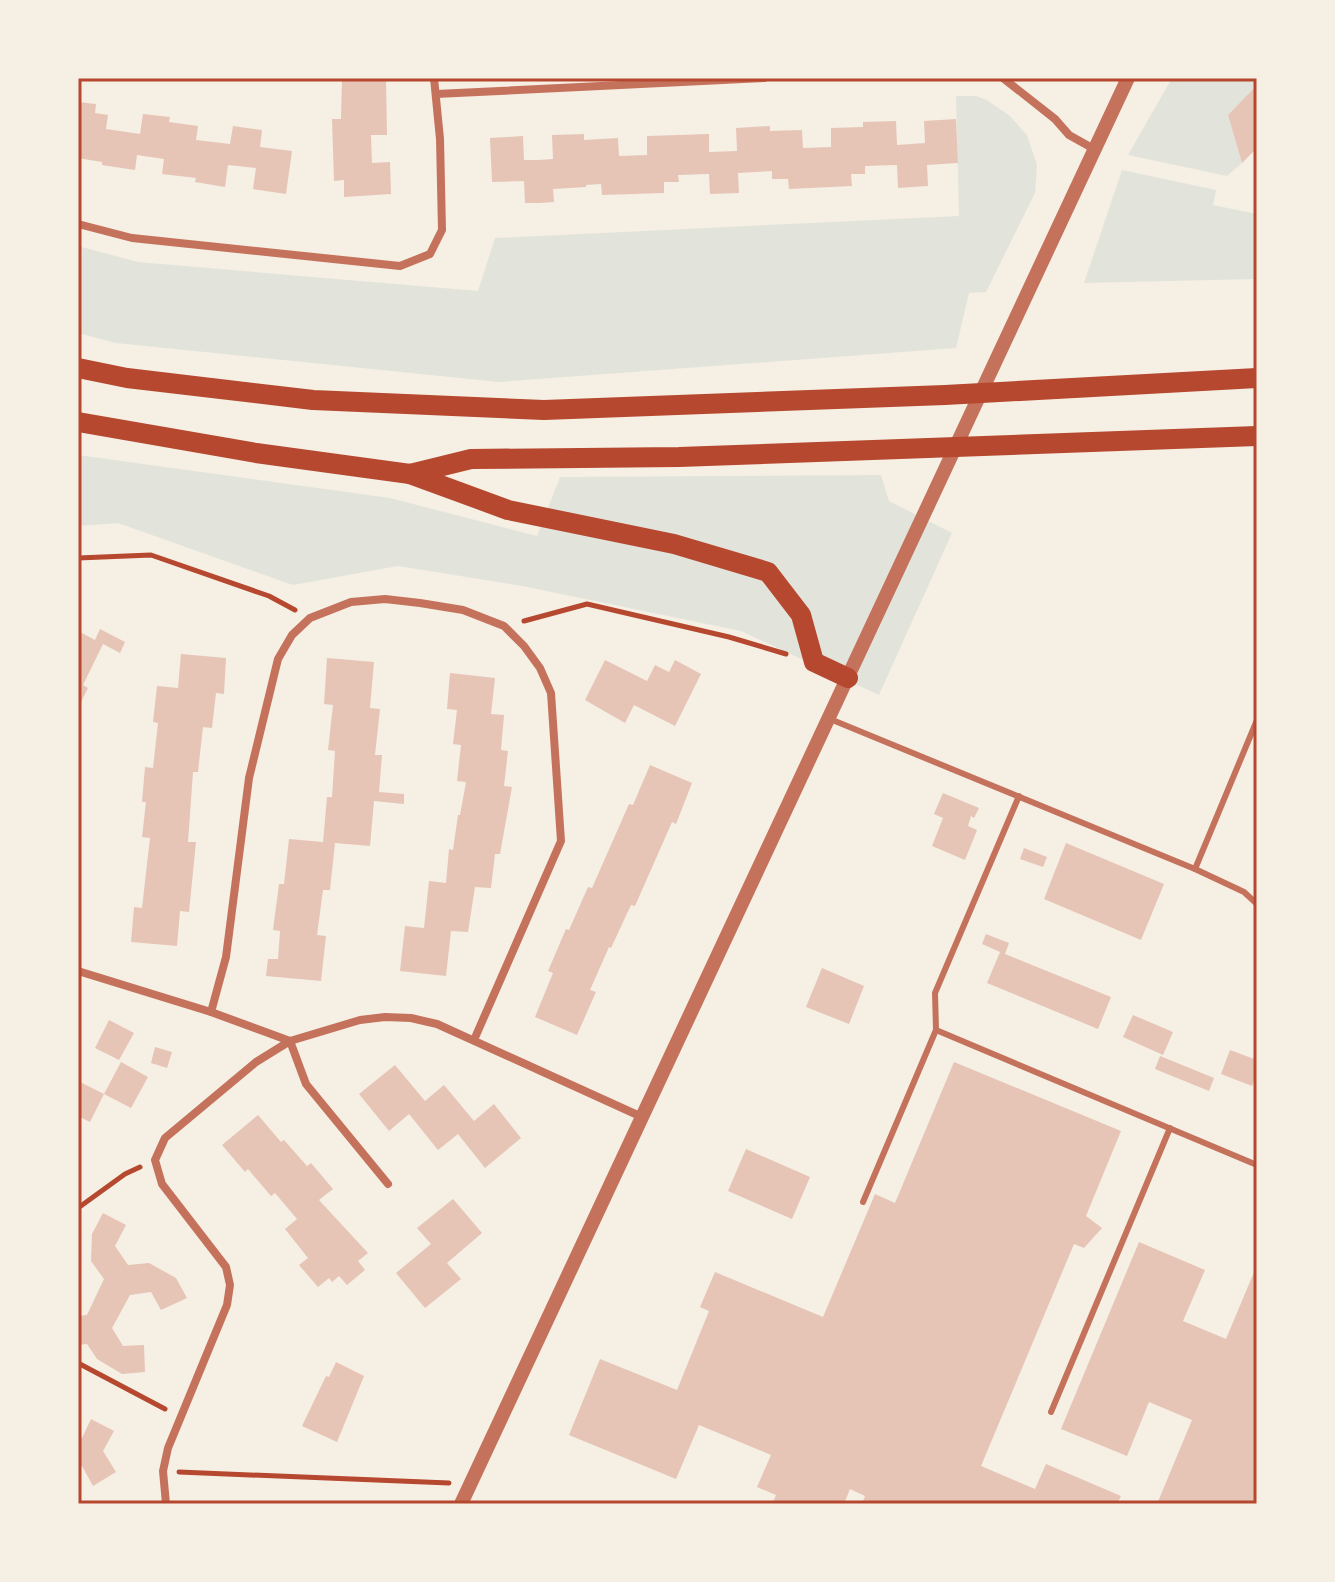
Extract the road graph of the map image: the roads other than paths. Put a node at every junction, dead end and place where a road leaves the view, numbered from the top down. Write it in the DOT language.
graph roads {
  1 [pos="434,78"];
  2 [pos="764,78"];
  3 [pos="1003,78"];
  4 [pos="1128,78"];
  5 [pos="436,94"];
  6 [pos="1094,149"];
  7 [pos="78,224"];
  8 [pos="78,368"];
  9 [pos="1257,378"];
  10 [pos="78,422"];
  11 [pos="1257,436"];
  12 [pos="410,474"];
  13 [pos="848,678"];
  14 [pos="829,718"];
  15 [pos="1257,720"];
  16 [pos="1019,796"];
  17 [pos="1195,869"];
  18 [pos="1257,904"];
  19 [pos="78,971"];
  20 [pos="211,1012"];
  21 [pos="936,1030"];
  22 [pos="474,1040"];
  23 [pos="290,1041"];
  24 [pos="643,1118"];
  25 [pos="1170,1128"];
  26 [pos="1257,1165"];
  27 [pos="388,1184"];
  28 [pos="863,1202"];
  29 [pos="1051,1412"];
  30 [pos="166,1504"];
  31 [pos="461,1504"];
  1 -- 5 [label="street"];
  2 -- 5 [label="street"];
  3 -- 6 [label="street"];
  4 -- 6 [label="street"];
  5 -- 7 [label="street"];
  6 -- 13 [label="street"];
  8 -- 9 [label="main road"];
  10 -- 12 [label="main road"];
  11 -- 12 [label="main road"];
  12 -- 13 [label="main road"];
  13 -- 14 [label="street"];
  14 -- 16 [label="lane"];
  14 -- 24 [label="street"];
  15 -- 17 [label="lane"];
  16 -- 17 [label="lane"];
  16 -- 21 [label="lane"];
  17 -- 18 [label="lane"];
  19 -- 20 [label="street"];
  20 -- 22 [label="street"];
  20 -- 23 [label="street"];
  21 -- 25 [label="lane"];
  21 -- 28 [label="lane"];
  22 -- 23 [label="street"];
  22 -- 24 [label="street"];
  23 -- 27 [label="street"];
  23 -- 30 [label="street"];
  24 -- 31 [label="street"];
  25 -- 26 [label="lane"];
  25 -- 29 [label="lane"];
}
